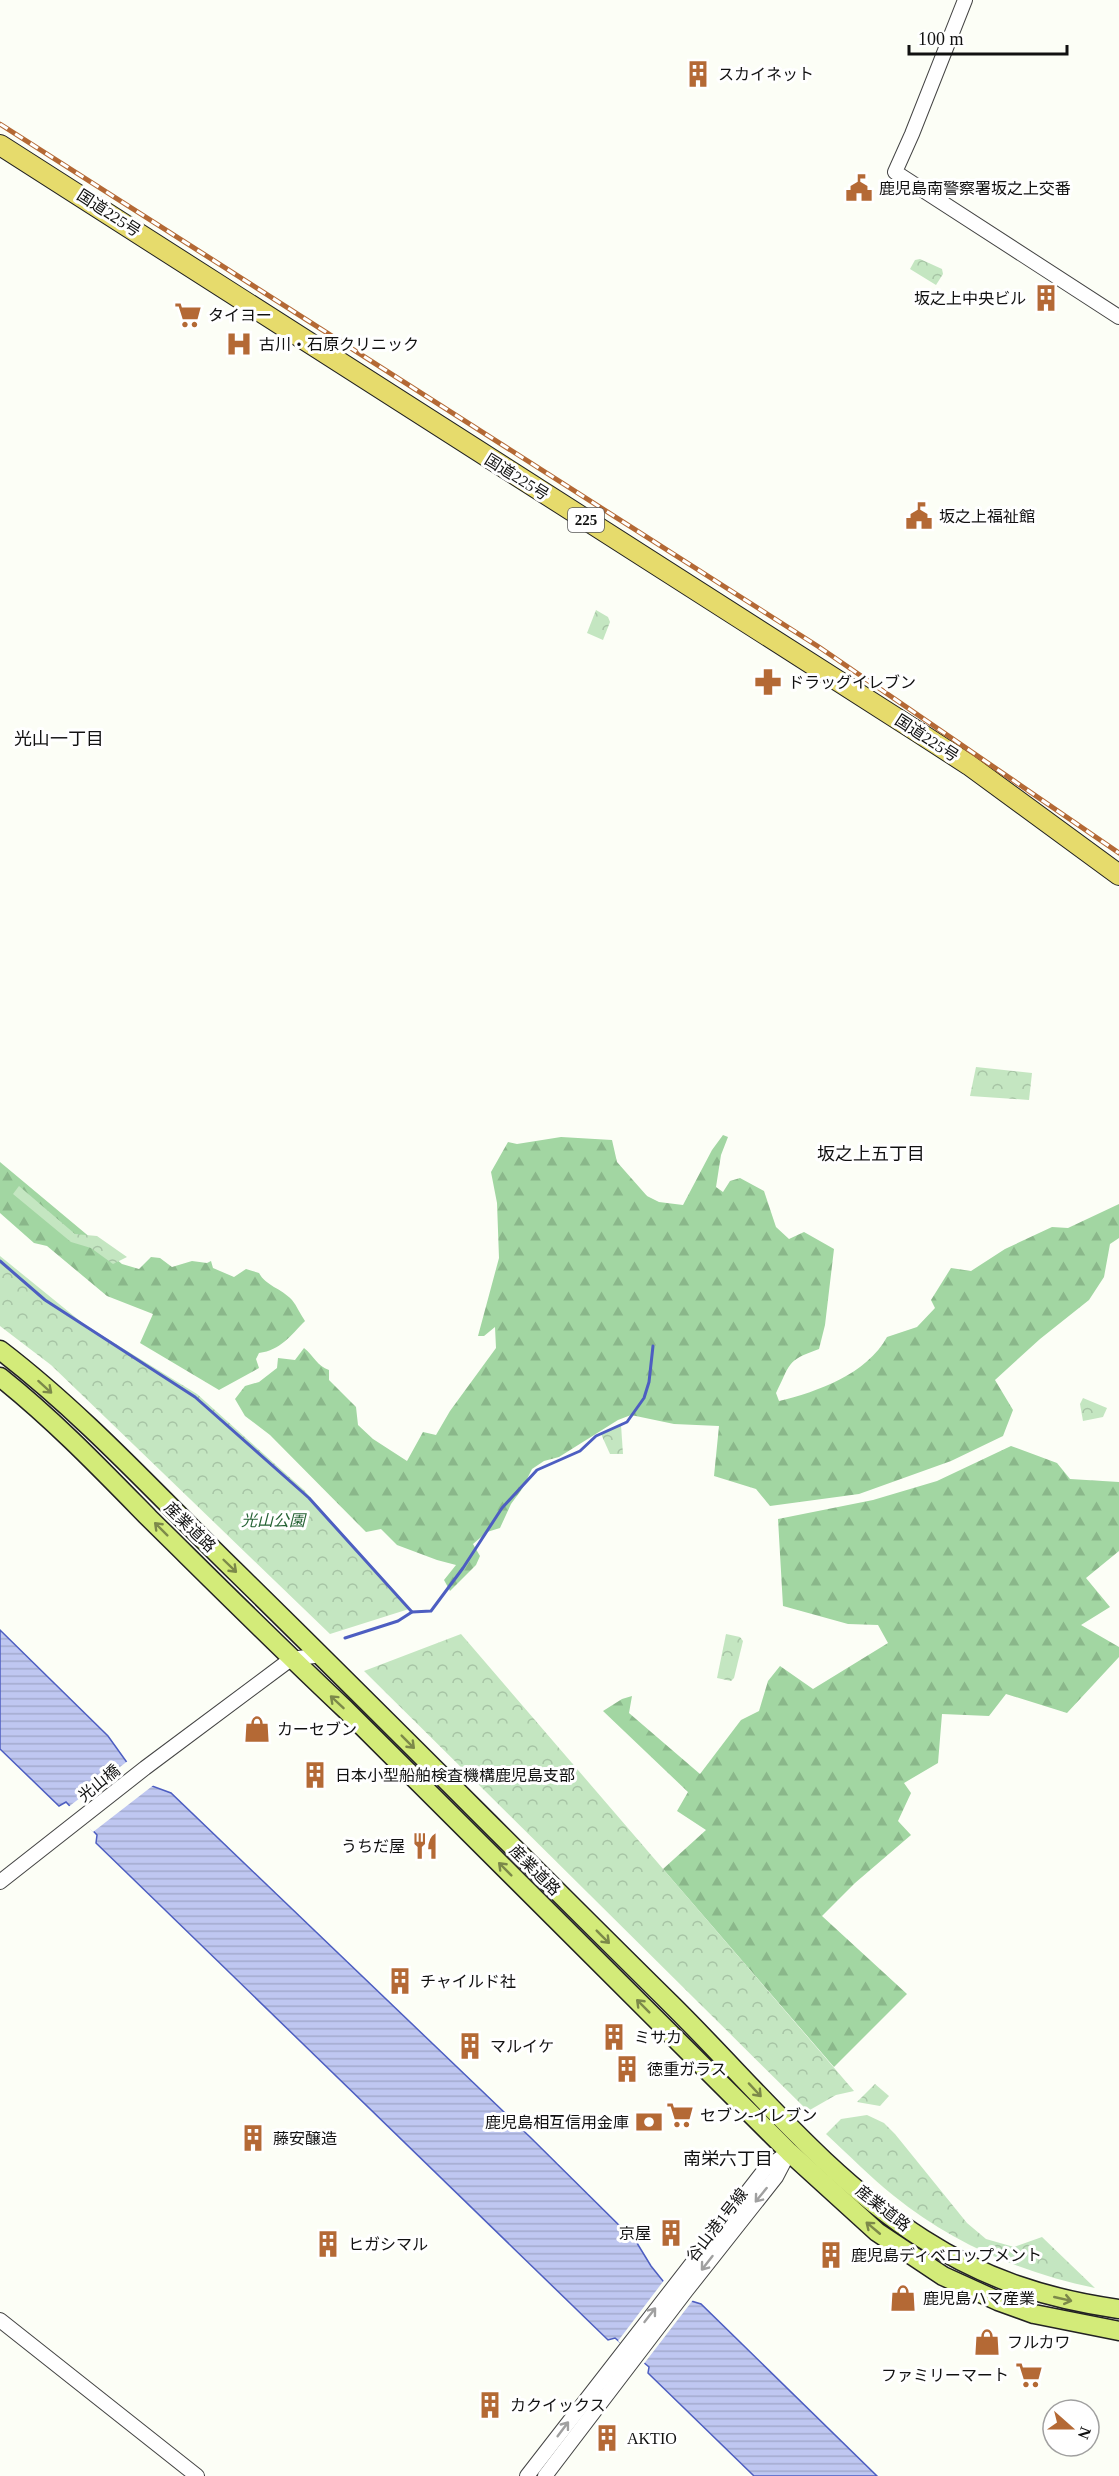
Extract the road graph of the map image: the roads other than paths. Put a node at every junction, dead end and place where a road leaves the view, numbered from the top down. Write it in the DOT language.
graph roads {
  1 [pos="965,0"];
  2 [pos="0,145"];
  3 [pos="1119,316"];
  4 [pos="1119,875"];
  5 [pos="0,1350"];
  6 [pos="0,1377"];
  7 [pos="322,1655"];
  8 [pos="291,1659"];
  9 [pos="0,1882"];
  10 [pos="789,2152"];
  11 [pos="1119,2308"];
  12 [pos="0,2320"];
  13 [pos="1119,2331"];
  14 [pos="629,2354"];
  15 [pos="197,2476"];
  16 [pos="527,2476"];
  17 [pos="545,2476"];
  1 -- 3 [label="street"];
  2 -- 4 [label="highway, 国道225号 / 225"];
  5 -- 7 [label="main road, 産業道路, one-way"];
  8 -- 6 [label="main road, 産業道路, one-way"];
  7 -- 8 [label="street"];
  7 -- 11 [label="main road, 産業道路, one-way"];
  8 -- 9 [label="street, 光山橋"];
  10 -- 8 [label="main road, 産業道路, one-way"];
  13 -- 10 [label="main road, 産業道路, one-way"];
  10 -- 14 [label="street, 谷山港1号線"];
  12 -- 15 [label="street"];
  16 -- 14 [label="street, 谷山港1号線, one-way"];
  14 -- 17 [label="street, 谷山港1号線"];
}
